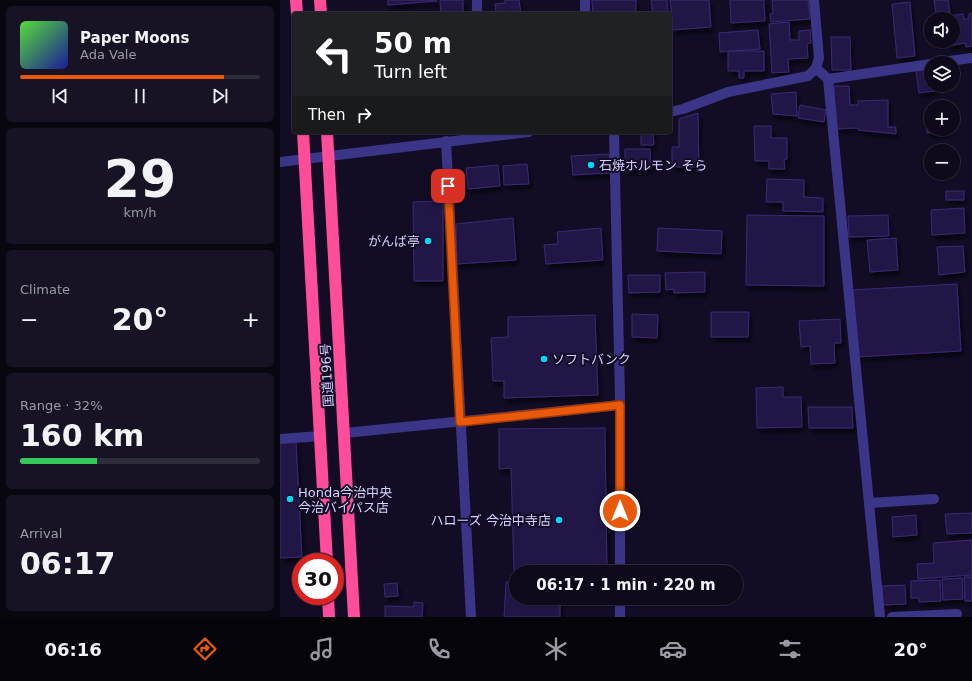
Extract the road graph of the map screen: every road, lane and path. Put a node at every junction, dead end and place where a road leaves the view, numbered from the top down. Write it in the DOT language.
graph roads {
  1 [pos="296,0"];
  2 [pos="320,0"];
  3 [pos="477,0"];
  4 [pos="585,0"];
  5 [pos="814,0"];
  6 [pos="297,12"];
  7 [pos="321,12"];
  8 [pos="477,12"];
  9 [pos="585,12"];
  10 [pos="972,58"];
  11 [pos="960,60"];
  12 [pos="924,65"];
  13 [pos="816,68"];
  14 [pos="828,78"];
  15 [pos="672,112"];
  16 [pos="303,134"];
  17 [pos="327,134"];
  18 [pos="512,134"];
  19 [pos="614,134"];
  20 [pos="446,142"];
  21 [pos="328,155"];
  22 [pos="304,157"];
  23 [pos="280,162"];
  24 [pos="620,405"];
  25 [pos="460,422"];
  26 [pos="345,433"];
  27 [pos="321,436"];
  28 [pos="280,439"];
  29 [pos="934,499"];
  30 [pos="869,503"];
  31 [pos="327,553"];
  32 [pos="620,565"];
  33 [pos="353,598"];
  34 [pos="326,605"];
  35 [pos="328,605"];
  36 [pos="620,605"];
  37 [pos="957,614"];
  38 [pos="323,617"];
  39 [pos="329,617"];
  40 [pos="354,617"];
  41 [pos="361,617"];
  42 [pos="471,617"];
  43 [pos="620,617"];
  44 [pos="880,617"];
  45 [pos="892,617"];
  1 -- 6 [label="highway"];
  2 -- 7 [label="highway"];
  3 -- 8 [label="street"];
  4 -- 9 [label="street"];
  5 -- 13 [label="street"];
  10 -- 11 [label="street"];
  12 -- 14 [label="street"];
  13 -- 14 [label="street"];
  13 -- 15 [label="street"];
  14 -- 30 [label="street"];
  16 -- 22 [label="highway, 国道196号"];
  17 -- 21 [label="highway, 国道196号"];
  18 -- 20 [label="street"];
  19 -- 24 [label="street"];
  20 -- 21 [label="street"];
  20 -- 25 [label="street"];
  21 -- 22 [label="street"];
  21 -- 26 [label="highway, 国道196号"];
  22 -- 23 [label="street"];
  22 -- 27 [label="highway, 国道196号"];
  24 -- 25 [label="street"];
  24 -- 32 [label="street"];
  25 -- 26 [label="street"];
  25 -- 42 [label="street"];
  26 -- 33 [label="highway, 国道196号"];
  27 -- 28 [label="street"];
  27 -- 31 [label="highway, 国道196号"];
  29 -- 30 [label="street"];
  30 -- 44 [label="street"];
  33 -- 40 [label="highway, 国道196号"];
  33 -- 41 [label="street"];
  34 -- 38 [label="street"];
  35 -- 39 [label="highway"];
  36 -- 43 [label="street"];
  37 -- 45 [label="street"];
}
